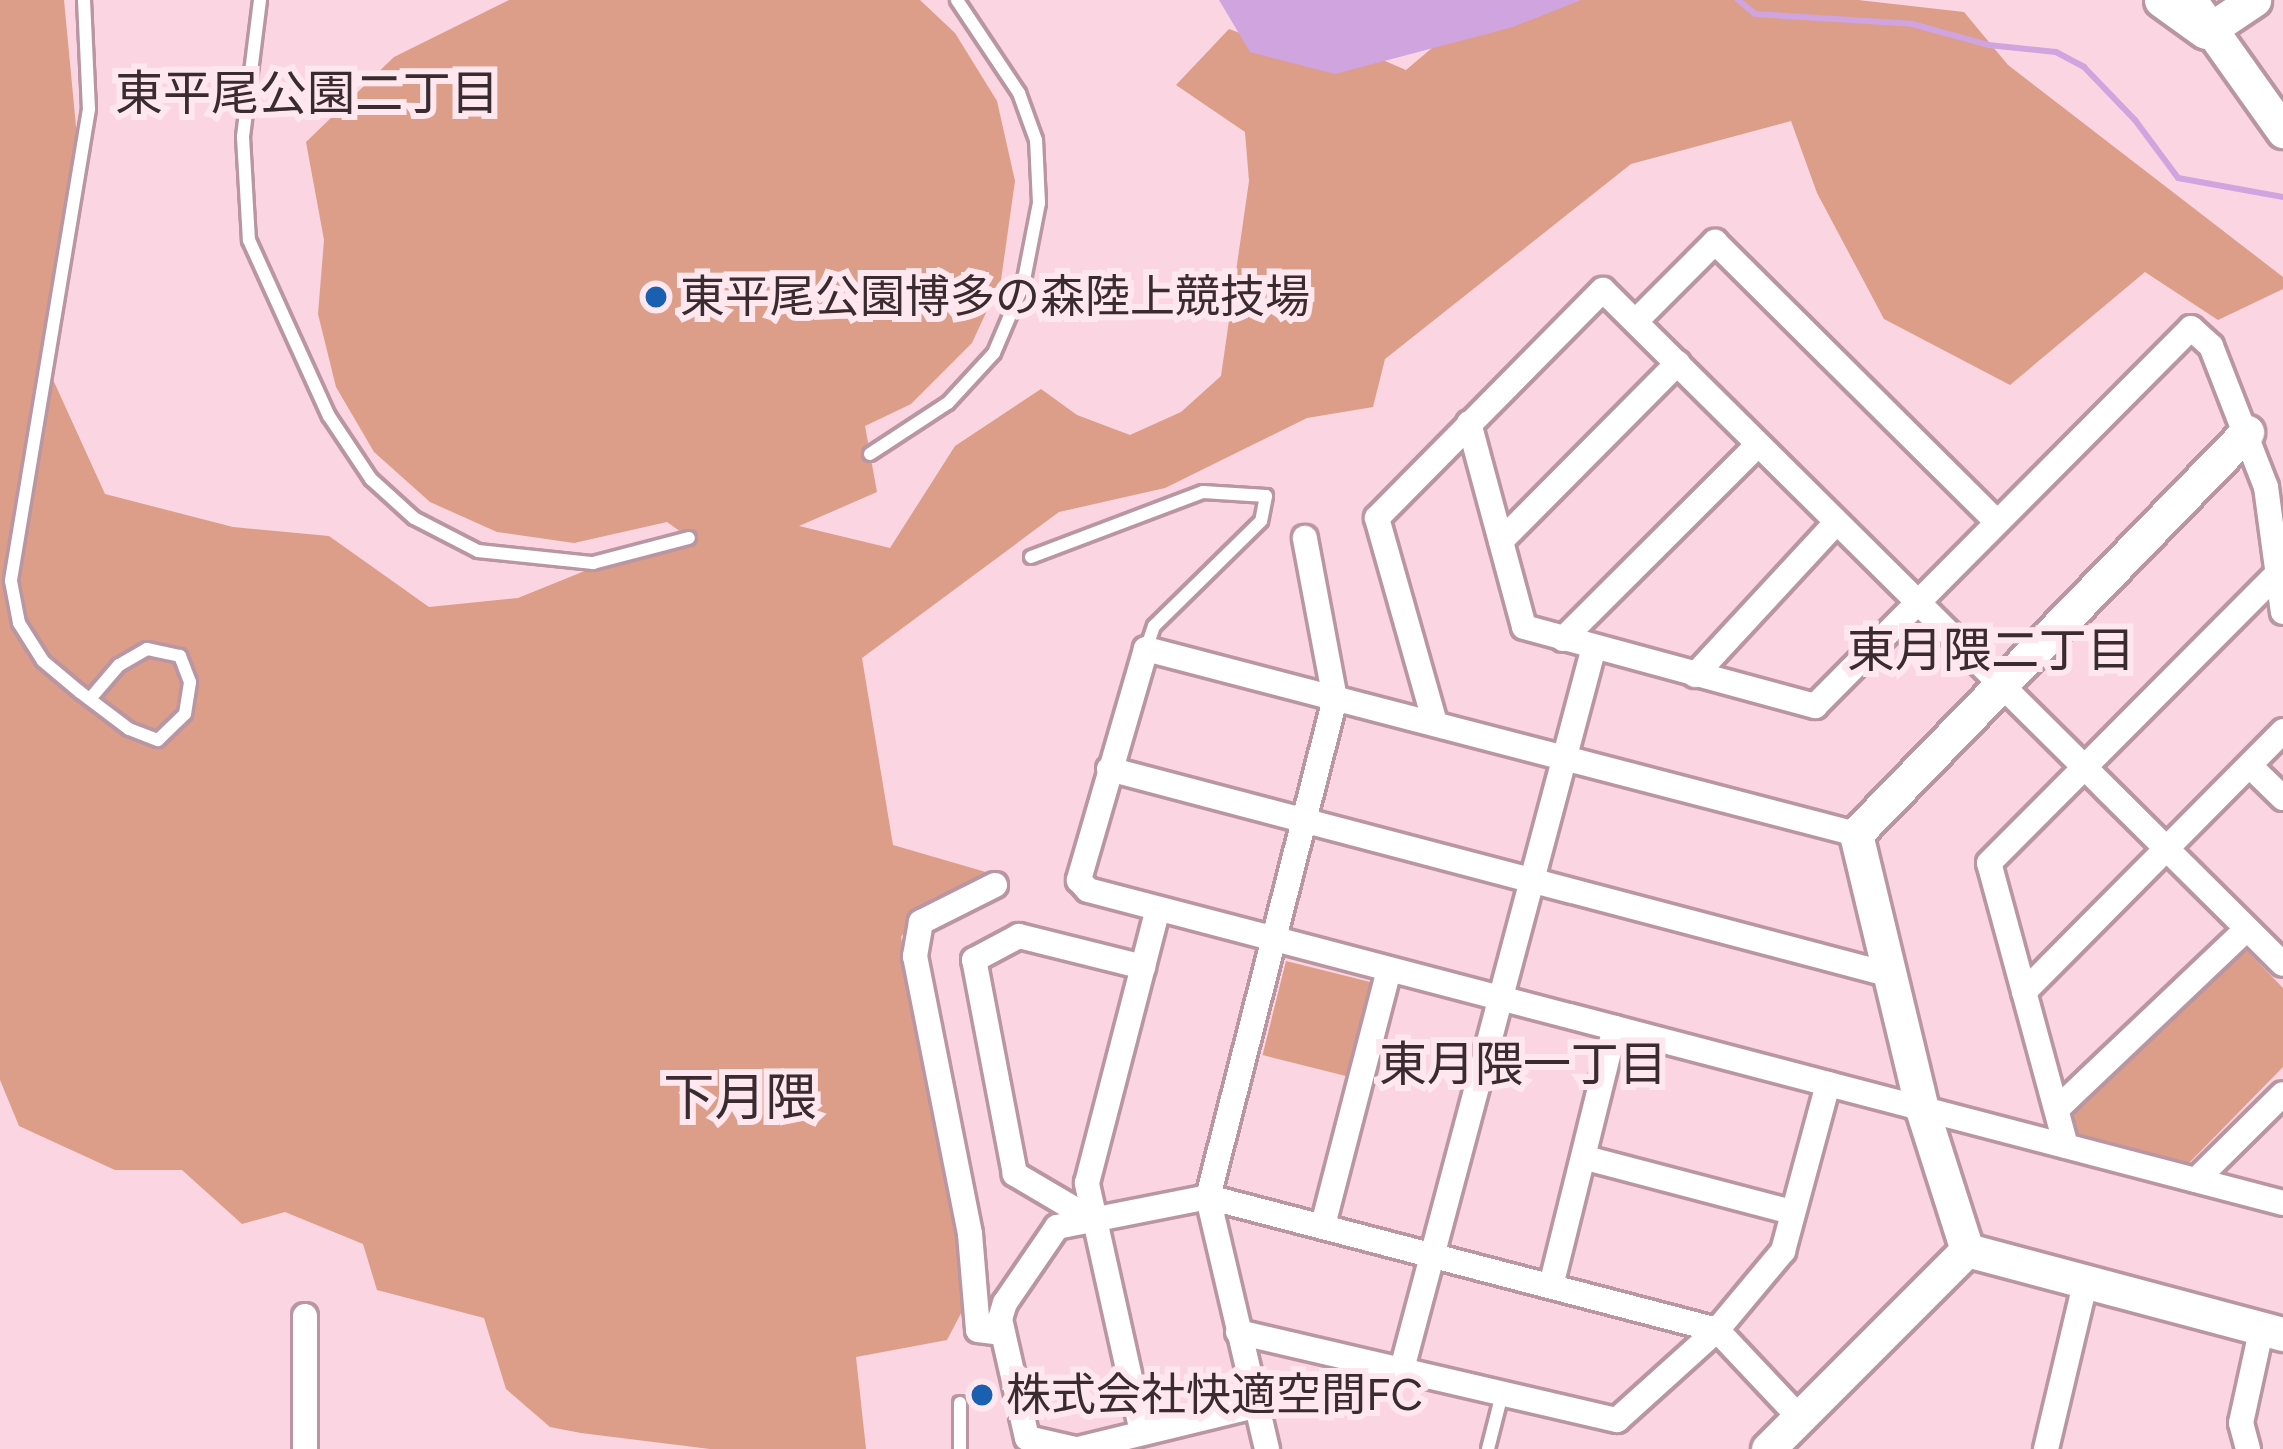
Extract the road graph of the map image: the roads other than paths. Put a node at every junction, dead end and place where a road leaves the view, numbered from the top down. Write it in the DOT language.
graph roads {
  1 [pos="84,0"];
  2 [pos="260,0"];
  3 [pos="957,0"];
  4 [pos="2161,0"];
  5 [pos="2190,0"];
  6 [pos="2254,0"];
  7 [pos="2206,32"];
  8 [pos="2283,131"];
  9 [pos="1636,321"];
  10 [pos="1678,363"];
  11 [pos="1469,423"];
  12 [pos="2246,432"];
  13 [pos="1757,446"];
  14 [pos="870,454"];
  15 [pos="1997,522"];
  16 [pos="1836,523"];
  17 [pos="689,538"];
  18 [pos="1305,538"];
  19 [pos="1501,541"];
  20 [pos="1031,557"];
  21 [pos="2277,574"];
  22 [pos="1917,606"];
  23 [pos="2283,612"];
  24 [pos="1562,639"];
  25 [pos="1594,647"];
  26 [pos="1146,649"];
  27 [pos="1695,675"];
  28 [pos="1997,684"];
  29 [pos="90,699"];
  30 [pos="1336,699"];
  31 [pos="1435,724"];
  32 [pos="2283,731"];
  33 [pos="1564,762"];
  34 [pos="2250,766"];
  35 [pos="1109,770"];
  36 [pos="2083,771"];
  37 [pos="2283,798"];
  38 [pos="1305,826"];
  39 [pos="1856,834"];
  40 [pos="2169,852"];
  41 [pos="1531,883"];
  42 [pos="994,885"];
  43 [pos="1158,909"];
  44 [pos="2247,929"];
  45 [pos="1275,939"];
  46 [pos="2283,964"];
  47 [pos="1143,967"];
  48 [pos="1389,969"];
  49 [pos="1887,974"];
  50 [pos="2024,992"];
  51 [pos="1501,998"];
  52 [pos="1616,1028"];
  53 [pos="1828,1084"];
  54 [pos="2283,1094"];
  55 [pos="1922,1108"];
  56 [pos="2057,1109"];
  57 [pos="2066,1146"];
  58 [pos="1586,1158"];
  59 [pos="2196,1180"];
  60 [pos="1208,1197"];
  61 [pos="2283,1203"];
  62 [pos="1792,1212"];
  63 [pos="1094,1220"];
  64 [pos="1323,1225"];
  65 [pos="1967,1250"];
  66 [pos="1433,1254"];
  67 [pos="2085,1284"];
  68 [pos="1551,1286"];
  69 [pos="304,1316"];
  70 [pos="1718,1330"];
  71 [pos="2272,1331"];
  72 [pos="1238,1332"];
  73 [pos="1004,1333"];
  74 [pos="1402,1369"];
  75 [pos="1502,1394"];
  76 [pos="960,1403"];
  77 [pos="1255,1406"];
  78 [pos="1799,1417"];
  79 [pos="1142,1432"];
  80 [pos="305,1449"];
  81 [pos="960,1449"];
  82 [pos="1076,1449"];
  83 [pos="1267,1449"];
  84 [pos="1489,1449"];
  85 [pos="1768,1449"];
  86 [pos="2046,1449"];
  87 [pos="2248,1449"];
  1 -- 29 [label="lane"];
  2 -- 17 [label="lane"];
  3 -- 14 [label="lane"];
  4 -- 7 [label="street"];
  5 -- 7 [label="street"];
  6 -- 7 [label="street"];
  7 -- 8 [label="street"];
  9 -- 10 [label="street"];
  9 -- 11 [label="street"];
  9 -- 15 [label="street"];
  10 -- 13 [label="street"];
  10 -- 19 [label="street"];
  11 -- 19 [label="street"];
  11 -- 31 [label="street"];
  12 -- 15 [label="street"];
  12 -- 21 [label="street"];
  12 -- 28 [label="street"];
  13 -- 16 [label="street"];
  13 -- 24 [label="street"];
  15 -- 22 [label="street"];
  16 -- 22 [label="street"];
  16 -- 27 [label="street"];
  18 -- 30 [label="street"];
  19 -- 24 [label="street"];
  20 -- 26 [label="lane"];
  21 -- 23 [label="street"];
  21 -- 36 [label="street"];
  22 -- 27 [label="street"];
  22 -- 28 [label="street"];
  24 -- 25 [label="street"];
  25 -- 27 [label="street"];
  25 -- 33 [label="street"];
  26 -- 30 [label="street"];
  26 -- 35 [label="street"];
  28 -- 36 [label="street"];
  28 -- 39 [label="street"];
  29 -- 29 [label="lane"];
  30 -- 31 [label="street"];
  30 -- 38 [label="street"];
  31 -- 33 [label="street"];
  32 -- 34 [label="street"];
  33 -- 39 [label="street"];
  33 -- 41 [label="street"];
  34 -- 37 [label="street"];
  34 -- 40 [label="street"];
  35 -- 38 [label="street"];
  35 -- 43 [label="street"];
  36 -- 40 [label="street"];
  36 -- 50 [label="street"];
  38 -- 41 [label="street"];
  38 -- 45 [label="street"];
  39 -- 49 [label="street"];
  40 -- 44 [label="street"];
  40 -- 50 [label="street"];
  41 -- 49 [label="street"];
  41 -- 51 [label="street"];
  42 -- 73 [label="street"];
  43 -- 45 [label="street"];
  43 -- 47 [label="street"];
  44 -- 46 [label="street"];
  44 -- 56 [label="street"];
  45 -- 48 [label="street"];
  45 -- 60 [label="street"];
  47 -- 63 [label="street"];
  47 -- 63 [label="street"];
  48 -- 51 [label="street"];
  48 -- 64 [label="street"];
  49 -- 55 [label="street"];
  50 -- 56 [label="street"];
  51 -- 52 [label="street"];
  51 -- 66 [label="street"];
  52 -- 53 [label="street"];
  52 -- 58 [label="street"];
  53 -- 55 [label="street"];
  53 -- 62 [label="street"];
  54 -- 59 [label="street"];
  55 -- 57 [label="street"];
  55 -- 65 [label="street"];
  56 -- 57 [label="street"];
  57 -- 59 [label="street"];
  58 -- 62 [label="street"];
  58 -- 68 [label="street"];
  59 -- 61 [label="street"];
  60 -- 63 [label="street"];
  60 -- 64 [label="street"];
  60 -- 72 [label="street"];
  62 -- 70 [label="street"];
  63 -- 73 [label="street"];
  63 -- 79 [label="street"];
  64 -- 66 [label="street"];
  65 -- 67 [label="street"];
  65 -- 78 [label="street"];
  66 -- 68 [label="street"];
  66 -- 74 [label="street"];
  67 -- 71 [label="street"];
  67 -- 86 [label="street"];
  68 -- 70 [label="street"];
  69 -- 80 [label="street"];
  70 -- 75 [label="street"];
  70 -- 78 [label="street"];
  71 -- 87 [label="street"];
  72 -- 74 [label="street"];
  72 -- 77 [label="street"];
  73 -- 82 [label="street"];
  74 -- 75 [label="street"];
  75 -- 84 [label="lane"];
  76 -- 81 [label="lane"];
  77 -- 79 [label="street"];
  77 -- 83 [label="street"];
  78 -- 85 [label="street"];
  79 -- 82 [label="street"];
}
